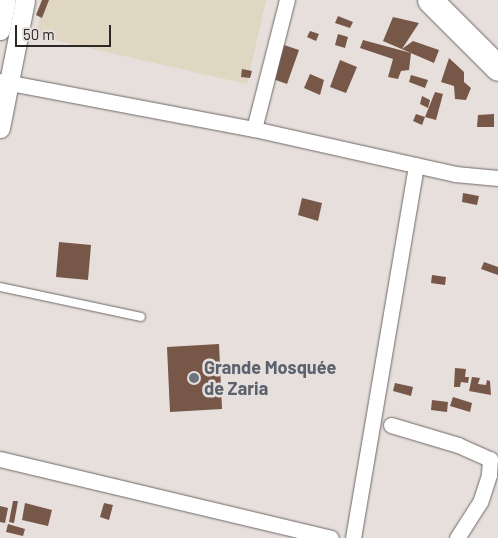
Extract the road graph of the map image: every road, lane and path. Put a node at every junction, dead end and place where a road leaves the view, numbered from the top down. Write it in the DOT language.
graph roads {
  1 [pos="6,0"];
  2 [pos="25,0"];
  3 [pos="287,0"];
  4 [pos="430,0"];
  5 [pos="452,0"];
  6 [pos="0,30"];
  7 [pos="498,49"];
  8 [pos="498,68"];
  9 [pos="5,82"];
  10 [pos="0,128"];
  11 [pos="254,129"];
  12 [pos="416,165"];
  13 [pos="498,178"];
  14 [pos="0,286"];
  15 [pos="141,317"];
  16 [pos="391,425"];
  17 [pos="0,459"];
  18 [pos="331,538"];
  19 [pos="353,538"];
  20 [pos="457,538"];
  1 -- 6 [label="street"];
  2 -- 9 [label="street"];
  3 -- 11 [label="street"];
  4 -- 8 [label="highway"];
  5 -- 7 [label="highway"];
  9 -- 10 [label="street"];
  9 -- 11 [label="street"];
  11 -- 12 [label="street"];
  12 -- 13 [label="street"];
  12 -- 19 [label="street"];
  14 -- 15 [label="lane"];
  16 -- 20 [label="street"];
  17 -- 18 [label="street"];
}
